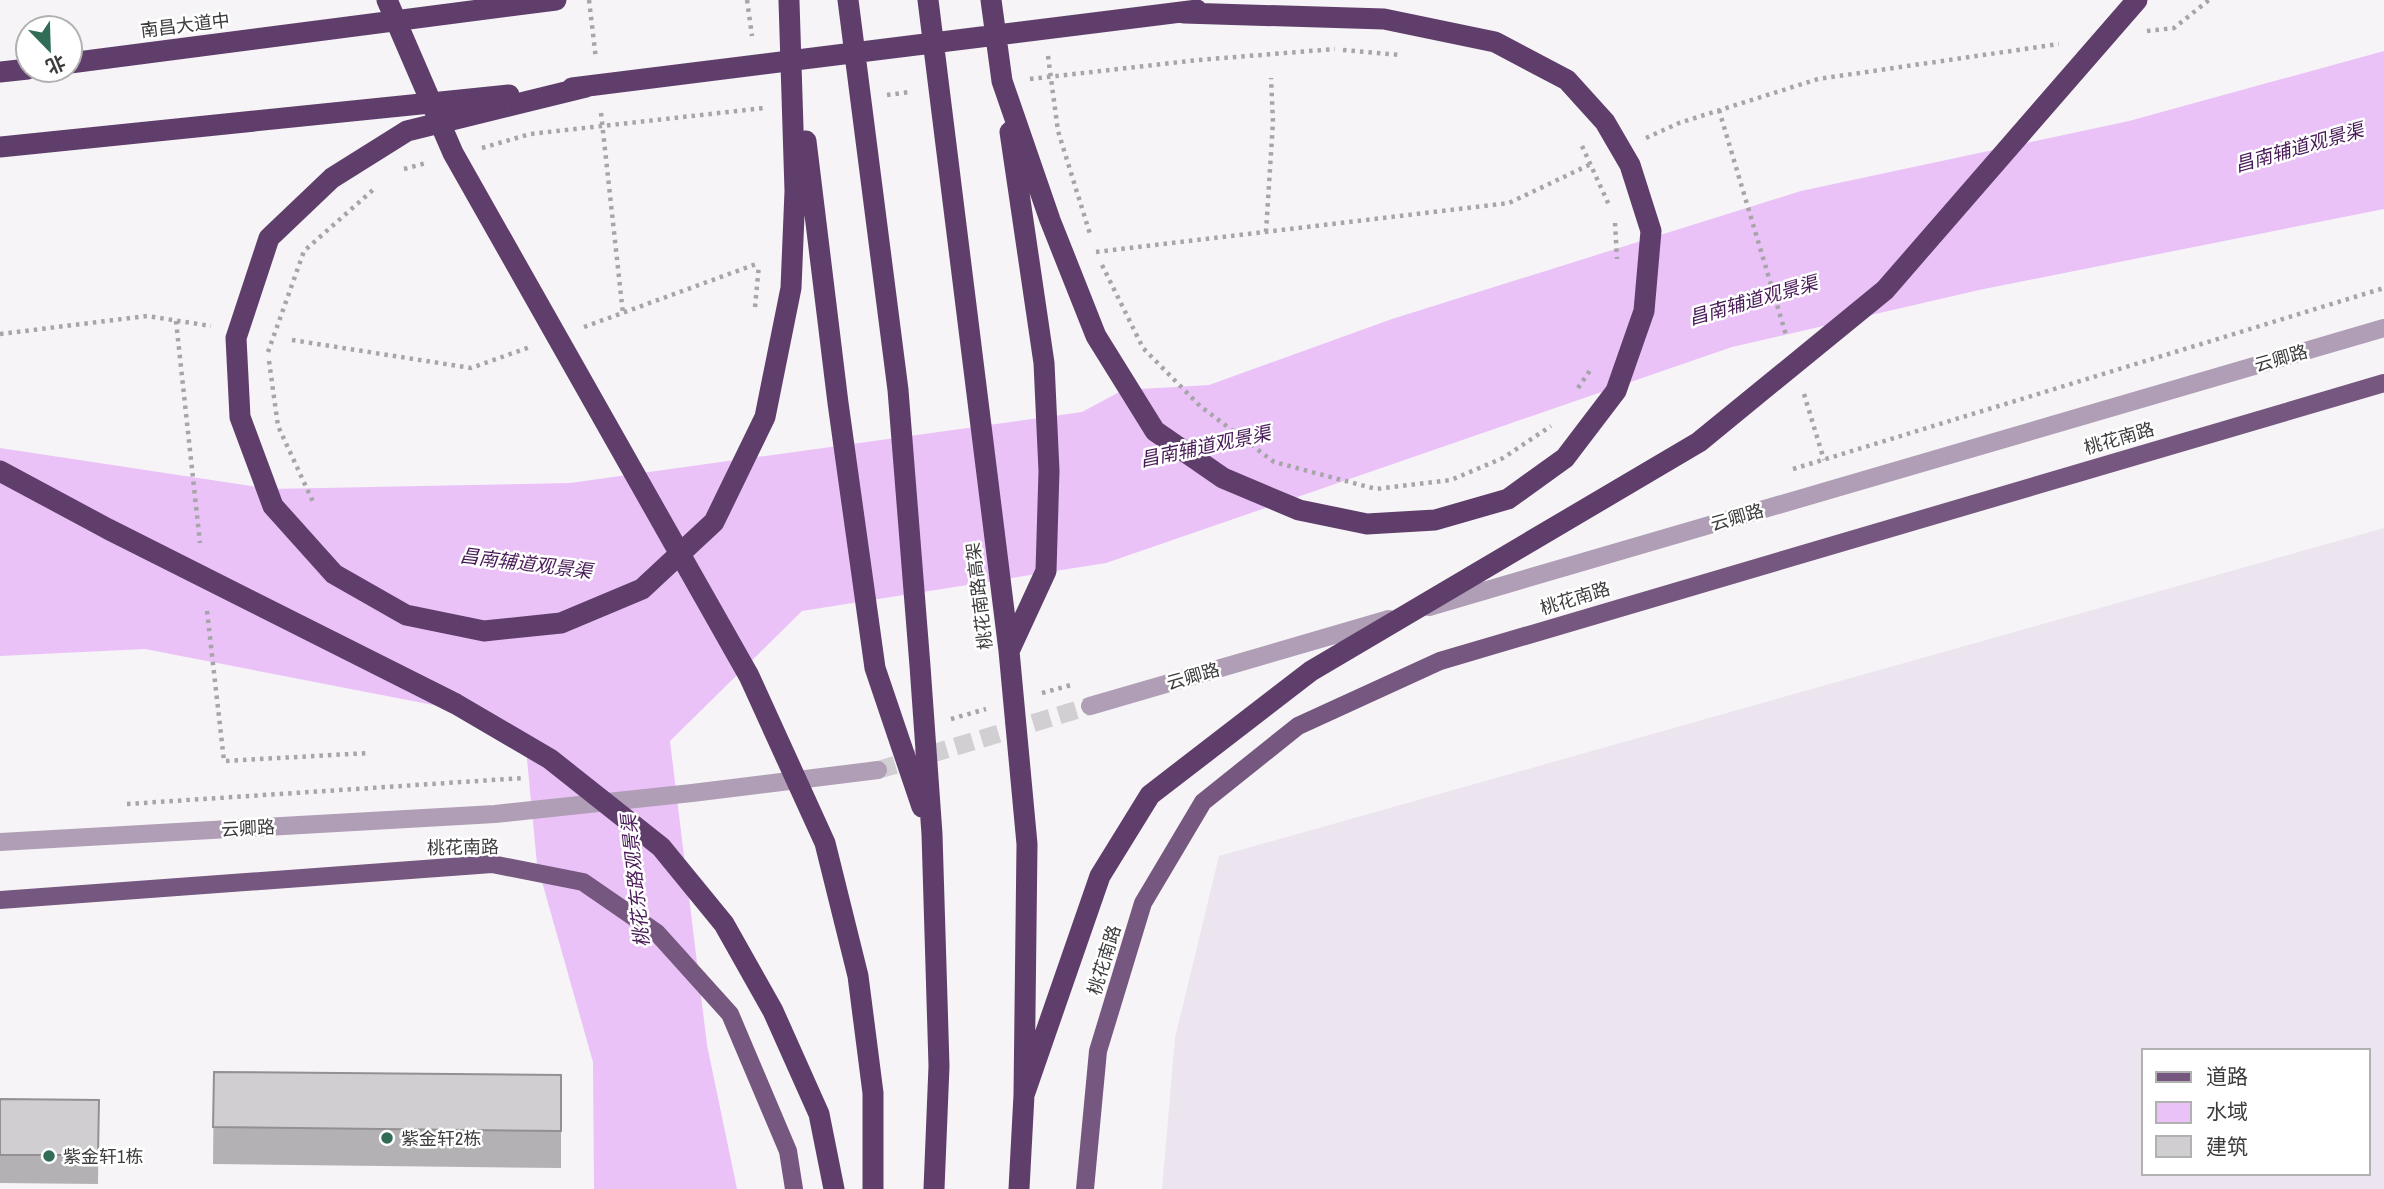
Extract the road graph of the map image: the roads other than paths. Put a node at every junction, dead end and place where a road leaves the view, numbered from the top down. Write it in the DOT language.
graph roads {
  1 [pos="387,0"];
  2 [pos="556,0"];
  3 [pos="789,0"];
  4 [pos="848,0"];
  5 [pos="928,0"];
  6 [pos="991,0"];
  7 [pos="1258,0"];
  8 [pos="2137,0"];
  9 [pos="1184,13"];
  10 [pos="84,61"];
  11 [pos="591,78"];
  12 [pos="1011,80"];
  13 [pos="0,147"];
  14 [pos="2384,328"];
  15 [pos="2384,383"];
  16 [pos="0,471"];
  17 [pos="1009,651"];
  18 [pos="1090,706"];
  19 [pos="878,770"];
  20 [pos="932,834"];
  21 [pos="0,842"];
  22 [pos="0,900"];
  23 [pos="1024,1095"];
  24 [pos="794,1189"];
  25 [pos="834,1189"];
  26 [pos="873,1189"];
  27 [pos="934,1189"];
  28 [pos="1019,1189"];
  29 [pos="1085,1189"];
  1 -- 26 [label="highway"];
  2 -- 10 [label="highway, 南昌大道中"];
  3 -- 11 [label="highway"];
  3 -- 20 [label="highway"];
  4 -- 20 [label="highway"];
  5 -- 17 [label="highway, 桃花南路高架"];
  6 -- 12 [label="highway"];
  7 -- 9 [label="highway"];
  8 -- 23 [label="highway"];
  9 -- 11 [label="highway"];
  9 -- 12 [label="highway"];
  11 -- 13 [label="highway"];
  12 -- 17 [label="highway"];
  14 -- 18 [label="street, 云卿路"];
  15 -- 29 [label="main road, 桃花南路"];
  16 -- 25 [label="highway"];
  17 -- 23 [label="highway, 桃花南路高架"];
  19 -- 21 [label="street, 云卿路"];
  20 -- 27 [label="highway"];
  22 -- 24 [label="main road, 桃花南路"];
  23 -- 28 [label="highway, 桃花南路高架"];
}
